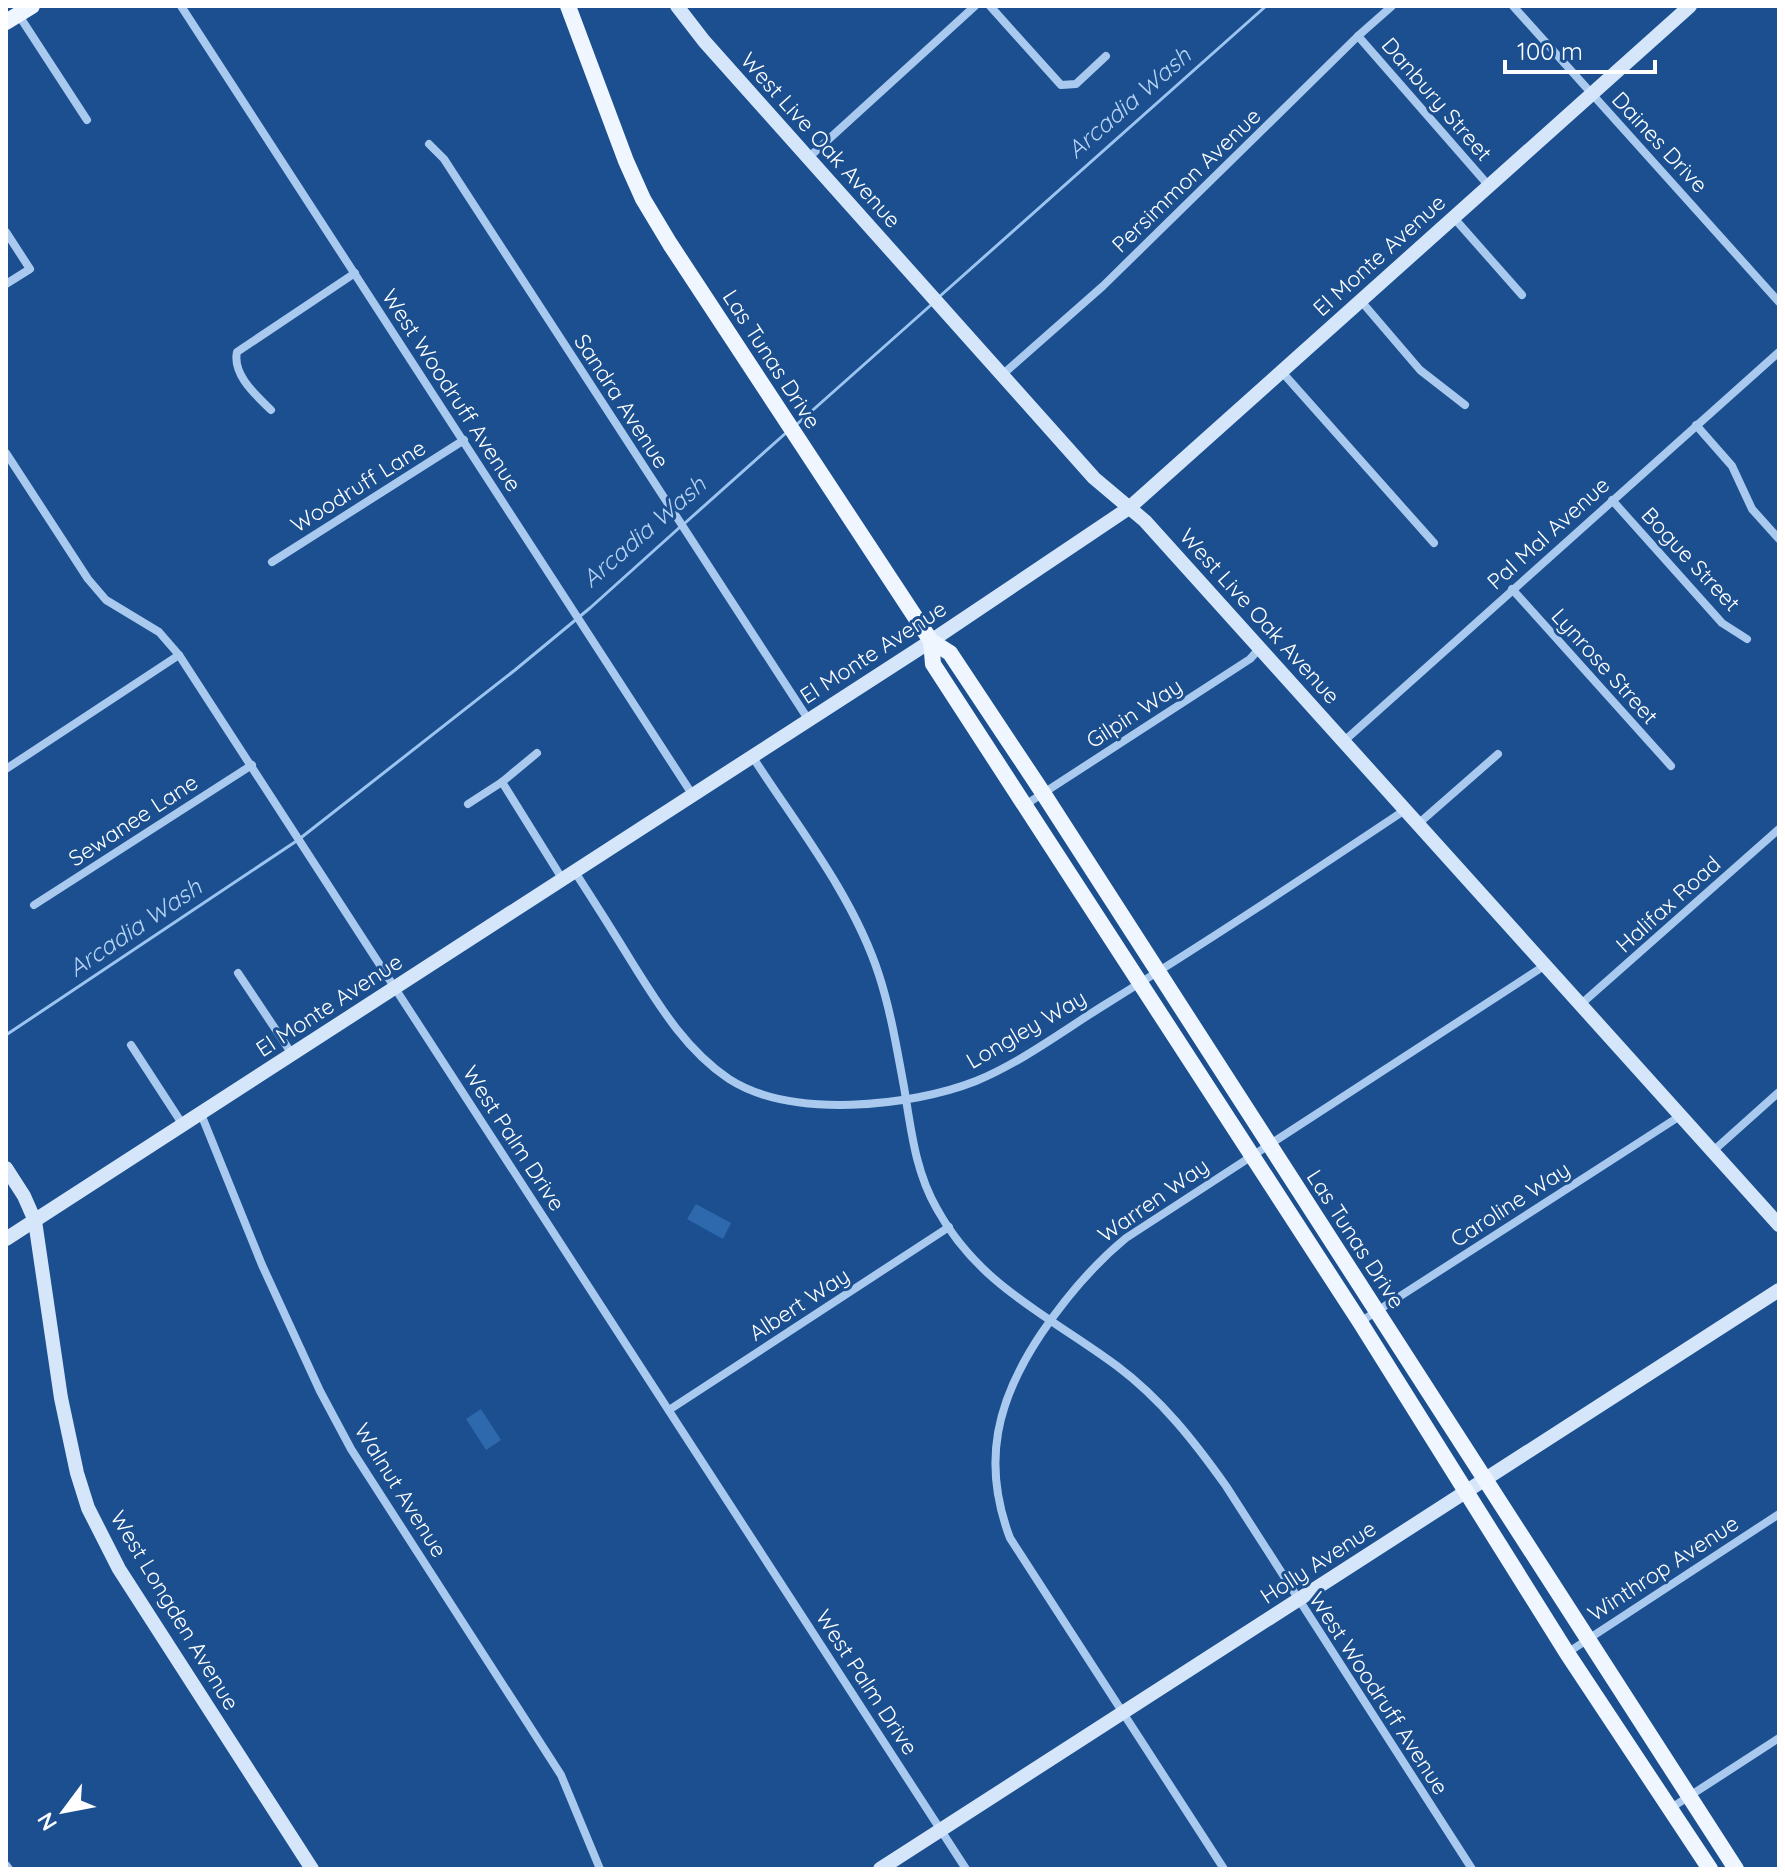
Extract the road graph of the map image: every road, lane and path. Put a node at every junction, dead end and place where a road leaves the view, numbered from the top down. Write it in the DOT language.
graph roads {
  1 [pos="181,6"];
  2 [pos="568,6"];
  3 [pos="580,6"];
  4 [pos="668,6"];
  5 [pos="677,6"];
  6 [pos="975,6"];
  7 [pos="990,6"];
  8 [pos="1392,6"];
  9 [pos="1513,6"];
  10 [pos="1690,6"];
  11 [pos="19,14"];
  12 [pos="1358,36"];
  13 [pos="704,41"];
  14 [pos="1106,56"];
  15 [pos="601,90"];
  16 [pos="1591,94"];
  17 [pos="87,120"];
  18 [pos="429,144"];
  19 [pos="807,159"];
  20 [pos="1489,186"];
  21 [pos="1454,218"];
  22 [pos="6,232"];
  23 [pos="355,273"];
  24 [pos="6,284"];
  25 [pos="1522,295"];
  26 [pos="1361,301"];
  27 [pos="1779,302"];
  28 [pos="1779,352"];
  29 [pos="1282,372"];
  30 [pos="1002,375"];
  31 [pos="1465,405"];
  32 [pos="271,410"];
  33 [pos="1696,425"];
  34 [pos="464,440"];
  35 [pos="6,453"];
  36 [pos="1612,500"];
  37 [pos="1129,508"];
  38 [pos="1779,539"];
  39 [pos="1434,543"];
  40 [pos="272,562"];
  41 [pos="1512,589"];
  42 [pos="1747,639"];
  43 [pos="931,641"];
  44 [pos="1260,648"];
  45 [pos="179,655"];
  46 [pos="808,719"];
  47 [pos="1343,742"];
  48 [pos="537,753"];
  49 [pos="1498,754"];
  50 [pos="752,756"];
  51 [pos="252,765"];
  52 [pos="1671,766"];
  53 [pos="6,769"];
  54 [pos="502,782"];
  55 [pos="1043,793"];
  56 [pos="692,794"];
  57 [pos="468,804"];
  58 [pos="1024,805"];
  59 [pos="1405,810"];
  60 [pos="1418,824"];
  61 [pos="1779,829"];
  62 [pos="569,876"];
  63 [pos="34,905"];
  64 [pos="1544,966"];
  65 [pos="1156,972"];
  66 [pos="238,973"];
  67 [pos="1140,982"];
  68 [pos="395,988"];
  69 [pos="1580,1005"];
  70 [pos="131,1045"];
  71 [pos="292,1054"];
  72 [pos="1779,1092"];
  73 [pos="906,1100"];
  74 [pos="201,1114"];
  75 [pos="1680,1116"];
  76 [pos="183,1126"];
  77 [pos="1268,1144"];
  78 [pos="1712,1152"];
  79 [pos="1252,1154"];
  80 [pos="6,1168"];
  81 [pos="35,1221"];
  82 [pos="1779,1225"];
  83 [pos="949,1227"];
  84 [pos="6,1239"];
  85 [pos="1779,1290"];
  86 [pos="1377,1311"];
  87 [pos="1050,1321"];
  88 [pos="1360,1322"];
  89 [pos="669,1410"];
  90 [pos="1485,1479"];
  91 [pos="1465,1493"];
  92 [pos="1779,1514"];
  93 [pos="1298,1601"];
  94 [pos="1587,1640"];
  95 [pos="1567,1653"];
  96 [pos="1123,1714"];
  97 [pos="1779,1738"];
  98 [pos="1689,1796"];
  99 [pos="1670,1808"];
  100 [pos="941,1830"];
  101 [pos="312,1869"];
  102 [pos="600,1869"];
  103 [pos="880,1869"];
  104 [pos="966,1869"];
  105 [pos="1224,1869"];
  106 [pos="1472,1869"];
  107 [pos="1710,1869"];
  108 [pos="1736,1869"];
  1 -- 23 [label="street, West Woodruff Avenue"];
  2 -- 15 [label="main road, Las Tunas Drive"];
  3 -- 15 [label="main road, Las Tunas Drive"];
  4 -- 13 [label="street, West Live Oak Avenue"];
  5 -- 13 [label="street, West Live Oak Avenue"];
  6 -- 19 [label="street"];
  7 -- 14 [label="street"];
  8 -- 12 [label="street, Persimmon Avenue"];
  9 -- 16 [label="street, Daines Drive"];
  10 -- 16 [label="street, El Monte Avenue"];
  11 -- 17 [label="street"];
  12 -- 20 [label="street, Danbury Street"];
  12 -- 30 [label="street, Persimmon Avenue"];
  13 -- 19 [label="street, West Live Oak Avenue"];
  15 -- 43 [label="main road, Las Tunas Drive"];
  16 -- 20 [label="street, El Monte Avenue"];
  16 -- 27 [label="street, Daines Drive"];
  18 -- 46 [label="street, Sandra Avenue"];
  19 -- 30 [label="street, West Live Oak Avenue"];
  20 -- 21 [label="street, El Monte Avenue"];
  21 -- 25 [label="street"];
  21 -- 26 [label="street, El Monte Avenue"];
  22 -- 24 [label="street"];
  23 -- 32 [label="street"];
  23 -- 34 [label="street, West Woodruff Avenue"];
  26 -- 29 [label="street, El Monte Avenue"];
  26 -- 31 [label="street"];
  28 -- 33 [label="street, Pal Mal Avenue"];
  29 -- 37 [label="street, El Monte Avenue"];
  29 -- 39 [label="street"];
  30 -- 37 [label="street, West Live Oak Avenue"];
  33 -- 36 [label="street, Pal Mal Avenue"];
  33 -- 38 [label="street"];
  34 -- 40 [label="street, Woodruff Lane"];
  34 -- 56 [label="street, West Woodruff Avenue"];
  35 -- 45 [label="street, West Palm Drive"];
  36 -- 41 [label="street, Pal Mal Avenue"];
  36 -- 42 [label="street, Bogue Street"];
  37 -- 43 [label="street, El Monte Avenue"];
  37 -- 44 [label="street, West Live Oak Avenue"];
  41 -- 47 [label="street, Pal Mal Avenue"];
  41 -- 52 [label="street, Lynrose Street"];
  43 -- 46 [label="street, El Monte Avenue"];
  43 -- 55 [label="main road, Las Tunas Drive"];
  43 -- 58 [label="main road, Las Tunas Drive"];
  44 -- 47 [label="street, West Live Oak Avenue"];
  44 -- 55 [label="street, Gilpin Way"];
  45 -- 51 [label="street, West Palm Drive"];
  45 -- 53 [label="street"];
  46 -- 50 [label="street, El Monte Avenue"];
  47 -- 59 [label="street, West Live Oak Avenue"];
  48 -- 54 [label="street"];
  49 -- 60 [label="street"];
  50 -- 56 [label="street, El Monte Avenue"];
  50 -- 73 [label="street, West Woodruff Avenue"];
  51 -- 63 [label="street, Sewanee Lane"];
  51 -- 68 [label="street, West Palm Drive"];
  54 -- 57 [label="street"];
  54 -- 62 [label="street, Longley Way"];
  55 -- 58 [label="street, Gilpin Way"];
  55 -- 65 [label="main road, Las Tunas Drive"];
  56 -- 62 [label="street, El Monte Avenue"];
  58 -- 67 [label="main road, Las Tunas Drive"];
  59 -- 60 [label="street, West Live Oak Avenue"];
  59 -- 65 [label="street, Longley Way"];
  60 -- 64 [label="street, West Live Oak Avenue"];
  61 -- 69 [label="street, Halifax Road"];
  62 -- 68 [label="street, El Monte Avenue"];
  62 -- 73 [label="street, Longley Way"];
  64 -- 69 [label="street, West Live Oak Avenue"];
  64 -- 77 [label="street, Warren Way"];
  65 -- 67 [label="street, Longley Way"];
  65 -- 77 [label="main road, Las Tunas Drive"];
  66 -- 71 [label="street"];
  67 -- 73 [label="street, Longley Way"];
  67 -- 79 [label="main road, Las Tunas Drive"];
  68 -- 71 [label="street, El Monte Avenue"];
  68 -- 89 [label="street, West Palm Drive"];
  69 -- 75 [label="street, West Live Oak Avenue"];
  70 -- 76 [label="street"];
  71 -- 74 [label="street, El Monte Avenue"];
  72 -- 78 [label="street"];
  73 -- 83 [label="street, West Woodruff Avenue"];
  74 -- 76 [label="street, El Monte Avenue"];
  74 -- 102 [label="street, Walnut Avenue"];
  75 -- 78 [label="street, West Live Oak Avenue"];
  75 -- 86 [label="street, Caroline Way"];
  76 -- 81 [label="street, El Monte Avenue"];
  77 -- 79 [label="street, Warren Way"];
  77 -- 86 [label="main road, Las Tunas Drive"];
  78 -- 82 [label="street, West Live Oak Avenue"];
  79 -- 87 [label="street, Warren Way"];
  79 -- 88 [label="main road, Las Tunas Drive"];
  80 -- 81 [label="street, West Longden Avenue"];
  81 -- 84 [label="street, El Monte Avenue"];
  81 -- 101 [label="street, West Longden Avenue"];
  83 -- 87 [label="street, West Woodruff Avenue"];
  83 -- 89 [label="street, Albert Way"];
  85 -- 90 [label="street, Holly Avenue"];
  86 -- 88 [label="street, Caroline Way"];
  86 -- 90 [label="main road, Las Tunas Drive"];
  87 -- 93 [label="street, West Woodruff Avenue"];
  87 -- 96 [label="street, Warren Way"];
  88 -- 91 [label="main road, Las Tunas Drive"];
  89 -- 100 [label="street, West Palm Drive"];
  90 -- 91 [label="street, Holly Avenue"];
  90 -- 94 [label="main road, Las Tunas Drive"];
  91 -- 93 [label="street, Holly Avenue"];
  91 -- 95 [label="main road, Las Tunas Drive"];
  92 -- 94 [label="street, Winthrop Avenue"];
  93 -- 96 [label="street, Holly Avenue"];
  93 -- 106 [label="street, West Woodruff Avenue"];
  94 -- 95 [label="street, Winthrop Avenue"];
  94 -- 98 [label="main road, Las Tunas Drive"];
  95 -- 99 [label="main road, Las Tunas Drive"];
  96 -- 100 [label="street, Holly Avenue"];
  96 -- 105 [label="street, Warren Way"];
  97 -- 98 [label="street"];
  98 -- 99 [label="street"];
  98 -- 108 [label="main road, Las Tunas Drive"];
  99 -- 107 [label="main road, Las Tunas Drive"];
  100 -- 103 [label="street, Holly Avenue"];
  100 -- 104 [label="street, West Palm Drive"];
}
